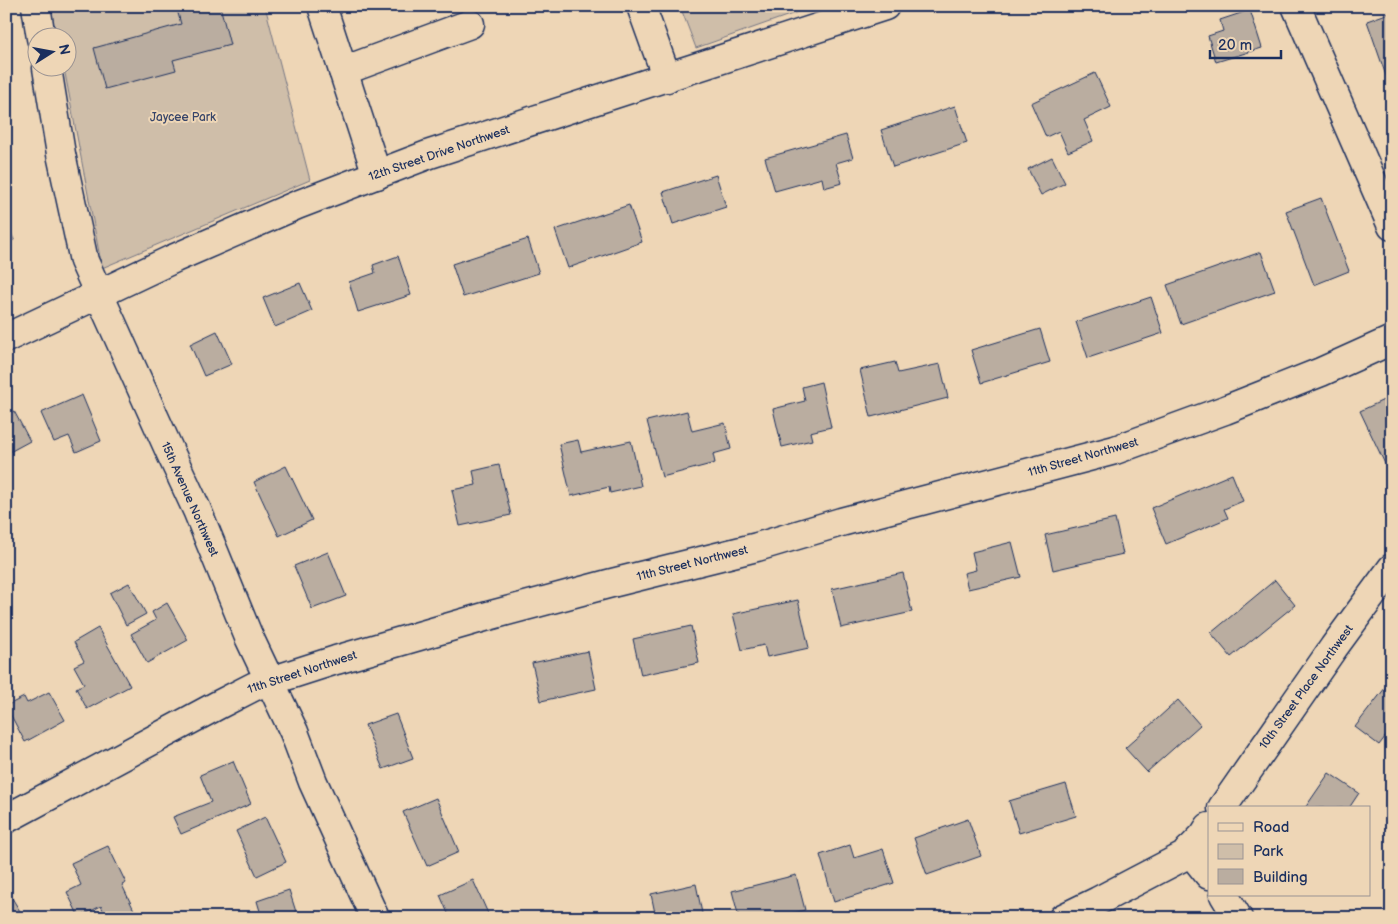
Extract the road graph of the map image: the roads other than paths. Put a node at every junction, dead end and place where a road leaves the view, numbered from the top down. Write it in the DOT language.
graph roads {
  1 [pos="36,6"];
  2 [pos="322,6"];
  3 [pos="642,6"];
  4 [pos="885,6"];
  5 [pos="1296,6"];
  6 [pos="470,24"];
  7 [pos="40,28"];
  8 [pos="343,71"];
  9 [pos="48,78"];
  10 [pos="666,78"];
  11 [pos="377,175"];
  12 [pos="1392,226"];
  13 [pos="100,295"];
  14 [pos="6,338"];
  15 [pos="1392,340"];
  16 [pos="1392,568"];
  17 [pos="270,682"];
  18 [pos="1223,806"];
  19 [pos="6,819"];
  20 [pos="1208,829"];
  21 [pos="1189,850"];
  22 [pos="1208,874"];
  23 [pos="1225,896"];
  24 [pos="375,918"];
  25 [pos="1063,918"];
  26 [pos="1238,918"];
  1 -- 7 [label="street"];
  2 -- 8 [label="street"];
  3 -- 10 [label="street"];
  4 -- 10 [label="street, 12th Street Drive Northwest"];
  5 -- 12 [label="street"];
  6 -- 8 [label="street"];
  8 -- 11 [label="street"];
  9 -- 13 [label="street, 15th Avenue Northwest"];
  10 -- 11 [label="street, 12th Street Drive Northwest"];
  11 -- 13 [label="street, 12th Street Drive Northwest"];
  13 -- 14 [label="street, 12th Street Drive Northwest"];
  13 -- 17 [label="street, 15th Avenue Northwest"];
  15 -- 17 [label="street, 11th Street Northwest"];
  16 -- 18 [label="street, 10th Street Place Northwest"];
  17 -- 19 [label="street, 11th Street Northwest"];
  17 -- 24 [label="street, 15th Avenue Northwest"];
  20 -- 21 [label="street"];
  21 -- 22 [label="street"];
  21 -- 25 [label="street"];
  23 -- 26 [label="street"];
}
